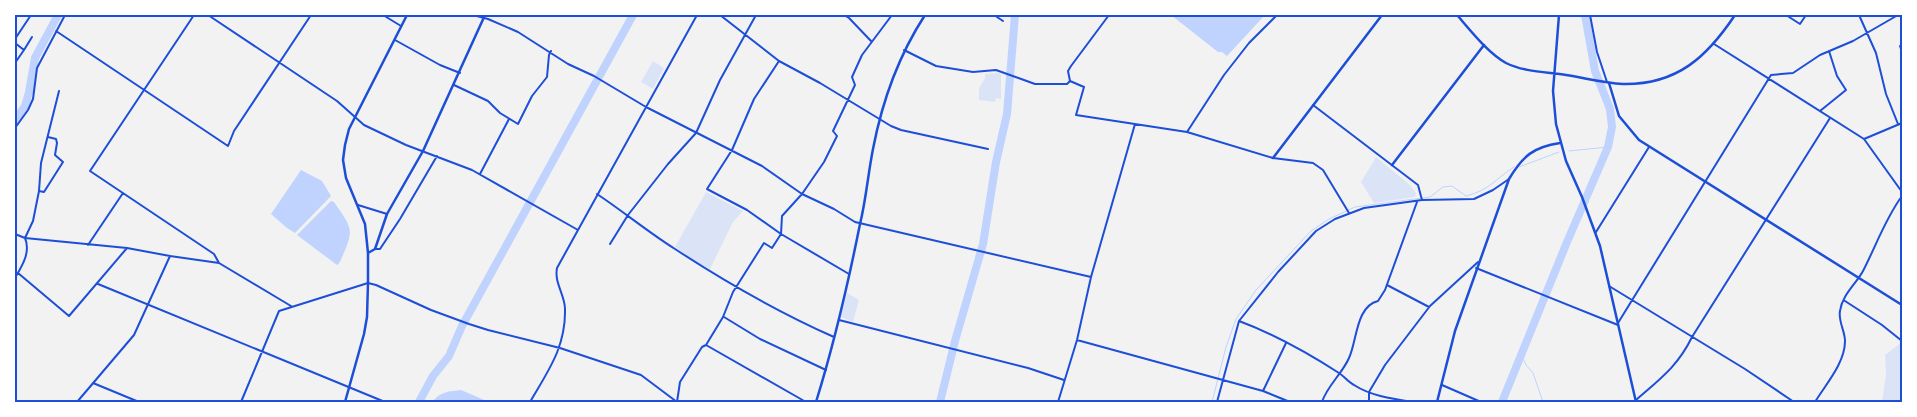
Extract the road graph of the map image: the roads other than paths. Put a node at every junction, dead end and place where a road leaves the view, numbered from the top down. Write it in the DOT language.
graph roads {
  1 [pos="31,15"];
  2 [pos="65,15"];
  3 [pos="194,15"];
  4 [pos="208,15"];
  5 [pos="311,15"];
  6 [pos="383,15"];
  7 [pos="406,15"];
  8 [pos="473,15"];
  9 [pos="698,15"];
  10 [pos="720,15"];
  11 [pos="756,15"];
  12 [pos="844,15"];
  13 [pos="851,15"];
  14 [pos="892,15"];
  15 [pos="925,15"];
  16 [pos="994,15"];
  17 [pos="1108,15"];
  18 [pos="1278,15"];
  19 [pos="1382,15"];
  20 [pos="1457,15"];
  21 [pos="1559,15"];
  22 [pos="1590,15"];
  23 [pos="1734,15"];
  24 [pos="1778,15"];
  25 [pos="1806,15"];
  26 [pos="1859,15"];
  27 [pos="1898,15"];
  28 [pos="485,17"];
  29 [pos="849,18"];
  30 [pos="1004,21"];
  31 [pos="401,26"];
  32 [pos="56,31"];
  33 [pos="1866,32"];
  34 [pos="744,36"];
  35 [pos="32,37"];
  36 [pos="15,39"];
  37 [pos="394,39"];
  38 [pos="872,42"];
  39 [pos="15,43"];
  40 [pos="1714,44"];
  41 [pos="1484,45"];
  42 [pos="1902,46"];
  43 [pos="24,50"];
  44 [pos="904,50"];
  45 [pos="1829,51"];
  46 [pos="551,52"];
  47 [pos="1902,52"];
  48 [pos="778,61"];
  49 [pos="15,62"];
  50 [pos="279,63"];
  51 [pos="460,73"];
  52 [pos="1555,73"];
  53 [pos="1769,80"];
  54 [pos="1070,81"];
  55 [pos="1607,82"];
  56 [pos="454,85"];
  57 [pos="144,90"];
  58 [pos="59,91"];
  59 [pos="848,100"];
  60 [pos="1312,105"];
  61 [pos="646,107"];
  62 [pos="1820,111"];
  63 [pos="355,118"];
  64 [pos="1830,118"];
  65 [pos="509,119"];
  66 [pos="880,120"];
  67 [pos="1902,123"];
  68 [pos="1135,124"];
  69 [pos="1898,124"];
  70 [pos="15,128"];
  71 [pos="1187,132"];
  72 [pos="696,133"];
  73 [pos="48,137"];
  74 [pos="1864,139"];
  75 [pos="1560,143"];
  76 [pos="1649,147"];
  77 [pos="988,149"];
  78 [pos="732,150"];
  79 [pos="423,151"];
  80 [pos="436,156"];
  81 [pos="1273,158"];
  82 [pos="1392,165"];
  83 [pos="480,175"];
  84 [pos="1509,179"];
  85 [pos="1706,183"];
  86 [pos="39,191"];
  87 [pos="1902,192"];
  88 [pos="123,193"];
  89 [pos="597,194"];
  90 [pos="802,194"];
  91 [pos="1902,196"];
  92 [pos="1422,200"];
  93 [pos="1417,202"];
  94 [pos="358,205"];
  95 [pos="1349,213"];
  96 [pos="387,214"];
  97 [pos="628,215"];
  98 [pos="1765,219"];
  99 [pos="861,222"];
  100 [pos="578,230"];
  101 [pos="1596,232"];
  102 [pos="15,234"];
  103 [pos="781,234"];
  104 [pos="25,238"];
  105 [pos="610,244"];
  106 [pos="87,246"];
  107 [pos="127,248"];
  108 [pos="375,249"];
  109 [pos="368,253"];
  110 [pos="170,256"];
  111 [pos="1478,262"];
  112 [pos="219,263"];
  113 [pos="1476,268"];
  114 [pos="18,273"];
  115 [pos="849,274"];
  116 [pos="1092,277"];
  117 [pos="1859,277"];
  118 [pos="15,278"];
  119 [pos="368,283"];
  120 [pos="98,284"];
  121 [pos="1387,285"];
  122 [pos="738,286"];
  123 [pos="1609,286"];
  124 [pos="1632,301"];
  125 [pos="1844,301"];
  126 [pos="148,305"];
  127 [pos="1902,305"];
  128 [pos="291,306"];
  129 [pos="1429,307"];
  130 [pos="723,316"];
  131 [pos="839,320"];
  132 [pos="1239,321"];
  133 [pos="1618,324"];
  134 [pos="834,337"];
  135 [pos="1692,337"];
  136 [pos="1077,340"];
  137 [pos="1902,341"];
  138 [pos="1286,343"];
  139 [pos="706,345"];
  140 [pos="560,348"];
  141 [pos="262,352"];
  142 [pos="826,370"];
  143 [pos="1340,374"];
  144 [pos="1064,380"];
  145 [pos="1223,380"];
  146 [pos="93,383"];
  147 [pos="1441,385"];
  148 [pos="349,388"];
  149 [pos="1263,391"];
  150 [pos="1369,392"];
  151 [pos="1636,401"];
  152 [pos="77,402"];
  153 [pos="139,402"];
  154 [pos="241,402"];
  155 [pos="345,402"];
  156 [pos="385,402"];
  157 [pos="530,402"];
  158 [pos="677,402"];
  159 [pos="806,402"];
  160 [pos="816,402"];
  161 [pos="1058,402"];
  162 [pos="1217,402"];
  163 [pos="1290,402"];
  164 [pos="1322,402"];
  165 [pos="1369,402"];
  166 [pos="1413,402"];
  167 [pos="1437,402"];
  168 [pos="1481,402"];
  169 [pos="1794,402"];
  170 [pos="1814,402"];
  1 -- 36 [label="street"];
  2 -- 32 [label="street"];
  3 -- 57 [label="street"];
  4 -- 50 [label="street"];
  5 -- 50 [label="street"];
  6 -- 31 [label="street"];
  7 -- 31 [label="street"];
  8 -- 28 [label="street"];
  9 -- 61 [label="street"];
  10 -- 34 [label="street"];
  11 -- 34 [label="street"];
  12 -- 29 [label="street"];
  13 -- 29 [label="street"];
  14 -- 38 [label="street"];
  15 -- 44 [label="street"];
  16 -- 30 [label="street"];
  17 -- 54 [label="street"];
  18 -- 71 [label="street"];
  19 -- 60 [label="street"];
  20 -- 41 [label="street"];
  21 -- 52 [label="street"];
  22 -- 55 [label="street"];
  23 -- 40 [label="street"];
  24 -- 25 [label="street"];
  26 -- 33 [label="street"];
  27 -- 33 [label="street"];
  28 -- 46 [label="street"];
  28 -- 51 [label="street"];
  29 -- 38 [label="street"];
  31 -- 37 [label="street"];
  32 -- 57 [label="street"];
  32 -- 70 [label="street"];
  33 -- 45 [label="street"];
  33 -- 69 [label="street"];
  34 -- 48 [label="street"];
  34 -- 72 [label="street"];
  35 -- 43 [label="street"];
  37 -- 51 [label="street"];
  37 -- 63 [label="street"];
  38 -- 59 [label="street"];
  39 -- 43 [label="street"];
  40 -- 53 [label="street"];
  40 -- 55 [label="street"];
  41 -- 52 [label="street"];
  41 -- 82 [label="street"];
  42 -- 47 [label="street"];
  43 -- 49 [label="street"];
  44 -- 54 [label="street"];
  44 -- 66 [label="street"];
  45 -- 53 [label="street"];
  45 -- 62 [label="street"];
  46 -- 61 [label="street"];
  46 -- 65 [label="street"];
  48 -- 59 [label="street"];
  48 -- 78 [label="street"];
  50 -- 57 [label="street"];
  50 -- 63 [label="street"];
  51 -- 56 [label="street"];
  52 -- 55 [label="street"];
  52 -- 75 [label="street"];
  53 -- 62 [label="street"];
  53 -- 85 [label="street"];
  54 -- 68 [label="street"];
  55 -- 76 [label="street"];
  56 -- 65 [label="street"];
  56 -- 79 [label="street"];
  57 -- 88 [label="street"];
  58 -- 73 [label="street"];
  59 -- 66 [label="street"];
  59 -- 90 [label="street"];
  60 -- 81 [label="street"];
  60 -- 82 [label="street"];
  61 -- 72 [label="street"];
  61 -- 89 [label="street"];
  62 -- 64 [label="street"];
  63 -- 79 [label="street"];
  63 -- 94 [label="street"];
  64 -- 74 [label="street"];
  64 -- 98 [label="street"];
  65 -- 83 [label="street"];
  66 -- 77 [label="street"];
  66 -- 99 [label="street"];
  67 -- 69 [label="street"];
  68 -- 71 [label="street"];
  68 -- 116 [label="street"];
  69 -- 74 [label="street"];
  71 -- 81 [label="street"];
  72 -- 78 [label="street"];
  72 -- 97 [label="street"];
  73 -- 86 [label="street"];
  73 -- 86 [label="street"];
  74 -- 87 [label="street"];
  75 -- 84 [label="street"];
  75 -- 101 [label="street"];
  76 -- 85 [label="street"];
  76 -- 101 [label="street"];
  78 -- 90 [label="street"];
  78 -- 103 [label="street"];
  79 -- 80 [label="street"];
  79 -- 96 [label="street"];
  80 -- 83 [label="street"];
  80 -- 108 [label="street"];
  81 -- 95 [label="street"];
  82 -- 92 [label="street"];
  83 -- 100 [label="street"];
  84 -- 92 [label="street"];
  84 -- 111 [label="street"];
  85 -- 98 [label="street"];
  85 -- 124 [label="street"];
  86 -- 104 [label="street"];
  88 -- 106 [label="street"];
  88 -- 112 [label="street"];
  89 -- 97 [label="street"];
  89 -- 100 [label="street"];
  90 -- 99 [label="street"];
  90 -- 103 [label="street"];
  91 -- 117 [label="street"];
  92 -- 93 [label="street"];
  93 -- 95 [label="street"];
  93 -- 121 [label="street"];
  94 -- 96 [label="street"];
  94 -- 109 [label="street"];
  95 -- 132 [label="street"];
  96 -- 108 [label="street"];
  97 -- 105 [label="street"];
  97 -- 122 [label="street"];
  98 -- 117 [label="street"];
  98 -- 135 [label="street"];
  99 -- 115 [label="street"];
  99 -- 116 [label="street"];
  100 -- 140 [label="street"];
  101 -- 123 [label="street"];
  102 -- 104 [label="street"];
  103 -- 115 [label="street"];
  103 -- 122 [label="street"];
  104 -- 106 [label="street"];
  104 -- 114 [label="street"];
  106 -- 107 [label="street"];
  107 -- 110 [label="street"];
  107 -- 120 [label="street"];
  108 -- 109 [label="street"];
  109 -- 119 [label="street"];
  110 -- 112 [label="street"];
  110 -- 126 [label="street"];
  111 -- 113 [label="street"];
  111 -- 129 [label="street"];
  112 -- 128 [label="street"];
  113 -- 133 [label="street"];
  113 -- 147 [label="street"];
  114 -- 118 [label="street"];
  114 -- 120 [label="street"];
  115 -- 131 [label="street"];
  116 -- 136 [label="street"];
  117 -- 125 [label="street"];
  117 -- 127 [label="street"];
  119 -- 128 [label="street"];
  119 -- 140 [label="street"];
  119 -- 148 [label="street"];
  120 -- 126 [label="street"];
  121 -- 129 [label="street"];
  121 -- 143 [label="street"];
  122 -- 130 [label="street"];
  122 -- 134 [label="street"];
  123 -- 124 [label="street"];
  123 -- 133 [label="street"];
  124 -- 133 [label="street"];
  124 -- 135 [label="street"];
  125 -- 137 [label="street"];
  125 -- 170 [label="street"];
  126 -- 141 [label="street"];
  126 -- 146 [label="street"];
  128 -- 141 [label="street"];
  129 -- 150 [label="street"];
  130 -- 139 [label="street"];
  130 -- 142 [label="street"];
  131 -- 134 [label="street"];
  131 -- 144 [label="street"];
  132 -- 138 [label="street"];
  132 -- 145 [label="street"];
  133 -- 151 [label="street"];
  134 -- 142 [label="street"];
  135 -- 151 [label="street"];
  135 -- 169 [label="street"];
  136 -- 144 [label="street"];
  136 -- 145 [label="street"];
  138 -- 143 [label="street"];
  138 -- 149 [label="street"];
  139 -- 158 [label="street"];
  139 -- 159 [label="street"];
  140 -- 157 [label="street"];
  140 -- 158 [label="street"];
  141 -- 148 [label="street"];
  141 -- 154 [label="street"];
  142 -- 160 [label="street"];
  143 -- 150 [label="street"];
  143 -- 164 [label="street"];
  144 -- 161 [label="street"];
  145 -- 149 [label="street"];
  145 -- 162 [label="street"];
  146 -- 152 [label="street"];
  146 -- 153 [label="street"];
  147 -- 167 [label="street"];
  147 -- 168 [label="street"];
  148 -- 155 [label="street"];
  148 -- 156 [label="street"];
  149 -- 163 [label="street"];
  150 -- 165 [label="street"];
  150 -- 166 [label="street"];
}
